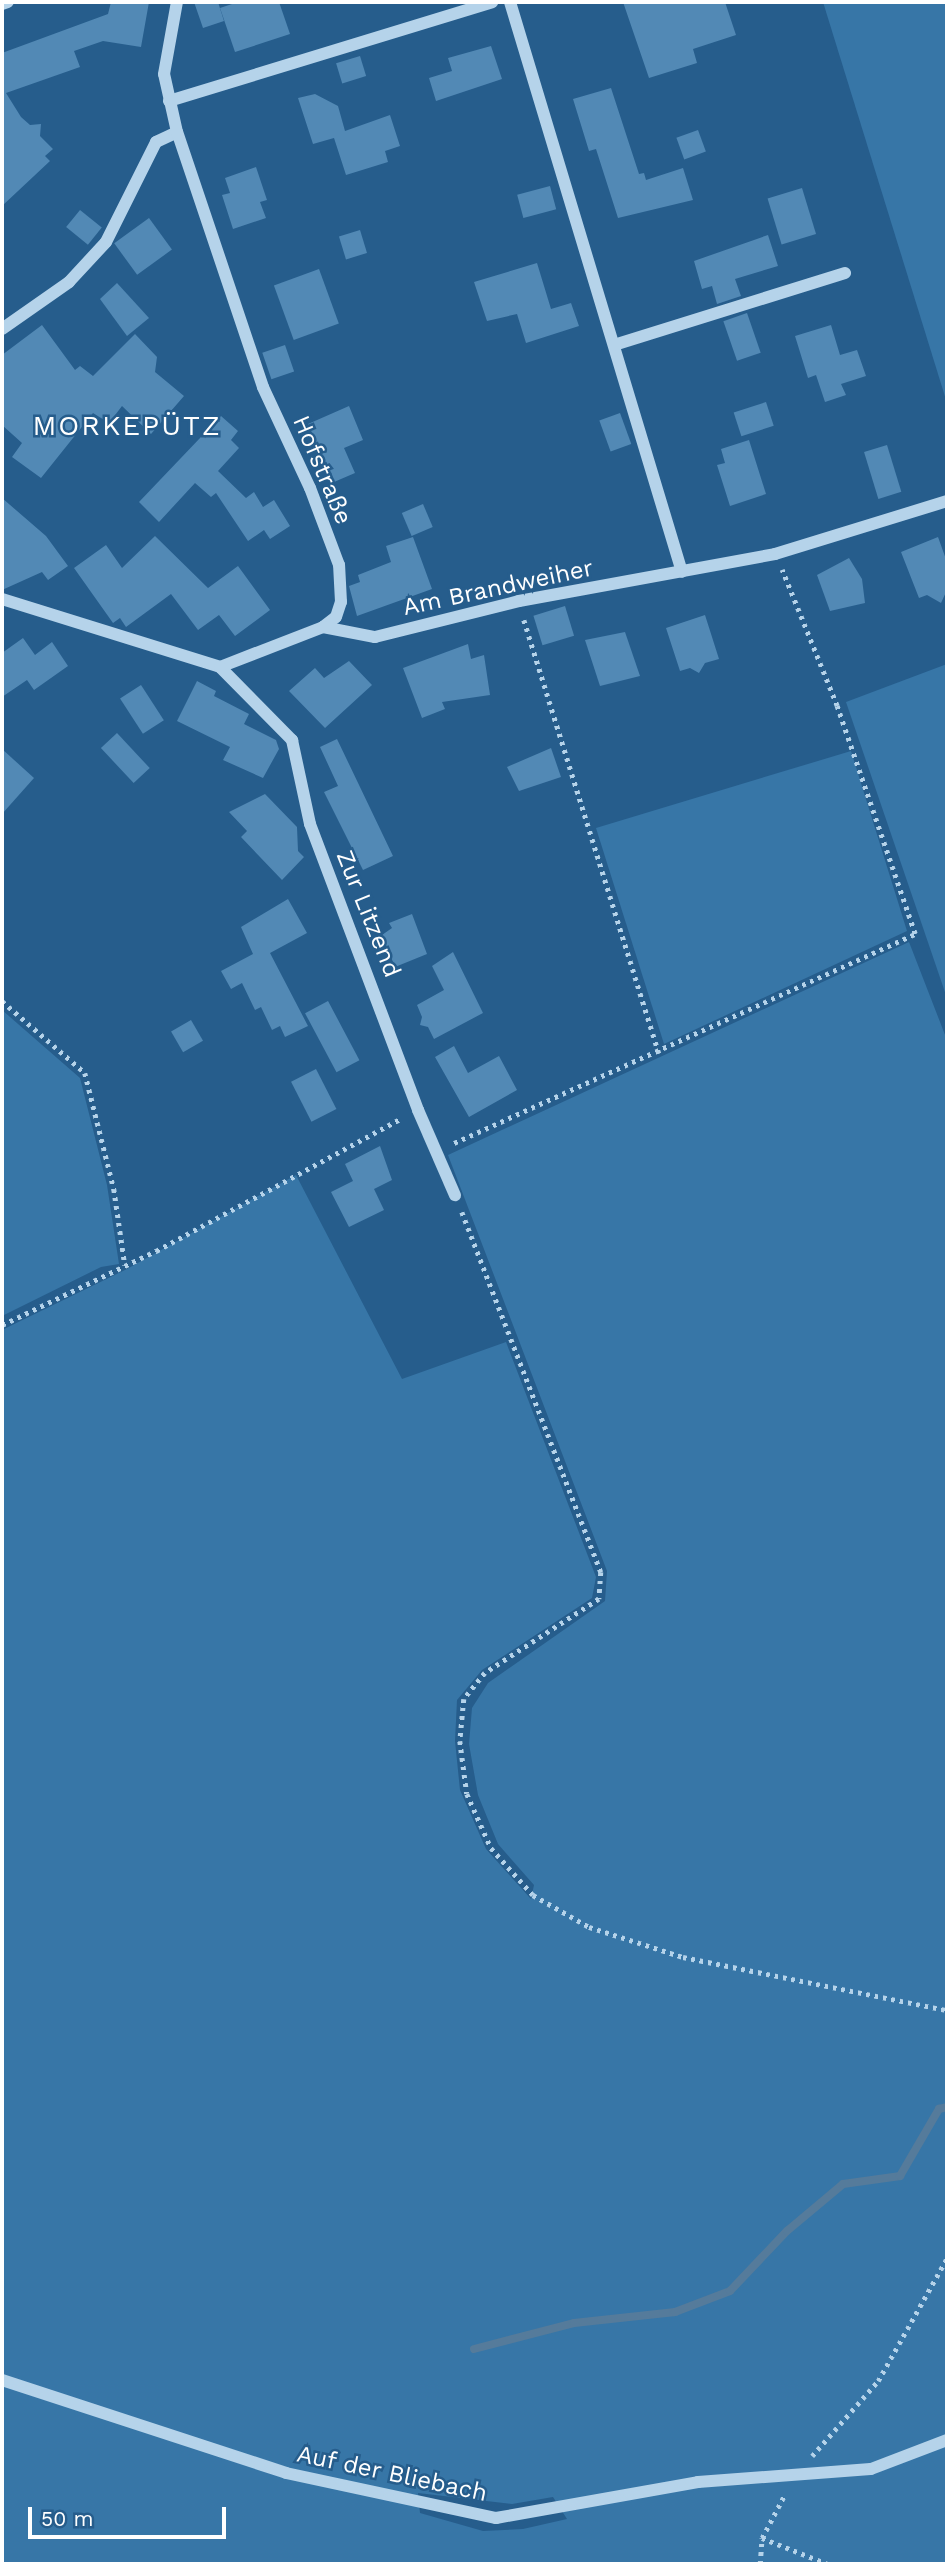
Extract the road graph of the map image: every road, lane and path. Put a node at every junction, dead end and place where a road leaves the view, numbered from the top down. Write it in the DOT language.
graph roads {
  1 [pos="8,2"];
  2 [pos="177,2"];
  3 [pos="492,2"];
  4 [pos="510,2"];
  5 [pos="2,4"];
  6 [pos="169,101"];
  7 [pos="177,132"];
  8 [pos="845,273"];
  9 [pos="2,329"];
  10 [pos="614,345"];
  11 [pos="947,501"];
  12 [pos="775,554"];
  13 [pos="682,572"];
  14 [pos="2,599"];
  15 [pos="519,601"];
  16 [pos="323,627"];
  17 [pos="220,667"];
  18 [pos="2,1001"];
  19 [pos="659,1053"];
  20 [pos="418,1110"];
  21 [pos="437,1151"];
  22 [pos="455,1195"];
  23 [pos="125,1265"];
  24 [pos="2,1325"];
  25 [pos="947,2010"];
  26 [pos="947,2258"];
  27 [pos="2,2380"];
  28 [pos="947,2440"];
  29 [pos="793,2477"];
  30 [pos="762,2538"];
  31 [pos="760,2564"];
  32 [pos="828,2564"];
  1 -- 5 [label="street"];
  2 -- 6 [label="street, Hofstraße"];
  3 -- 6 [label="street"];
  4 -- 10 [label="street"];
  6 -- 7 [label="street, Hofstraße"];
  7 -- 9 [label="street"];
  7 -- 16 [label="street, Hofstraße"];
  8 -- 10 [label="street"];
  10 -- 13 [label="street"];
  11 -- 12 [label="street, Am Brandweiher"];
  12 -- 13 [label="street, Am Brandweiher"];
  12 -- 19 [label="path"];
  13 -- 15 [label="street, Am Brandweiher"];
  14 -- 17 [label="street"];
  15 -- 16 [label="street, Am Brandweiher"];
  15 -- 19 [label="path"];
  16 -- 17 [label="street"];
  17 -- 20 [label="street, Zur Litzend"];
  18 -- 23 [label="path"];
  19 -- 21 [label="path"];
  20 -- 21 [label="street, Zur Litzend"];
  20 -- 23 [label="path"];
  21 -- 22 [label="street, Zur Litzend"];
  22 -- 25 [label="path"];
  23 -- 24 [label="path"];
  26 -- 29 [label="path"];
  27 -- 29 [label="street, Auf der Bliebach"];
  28 -- 29 [label="street, Auf der Bliebach"];
  29 -- 30 [label="path"];
  30 -- 31 [label="path"];
  30 -- 32 [label="path"];
}
